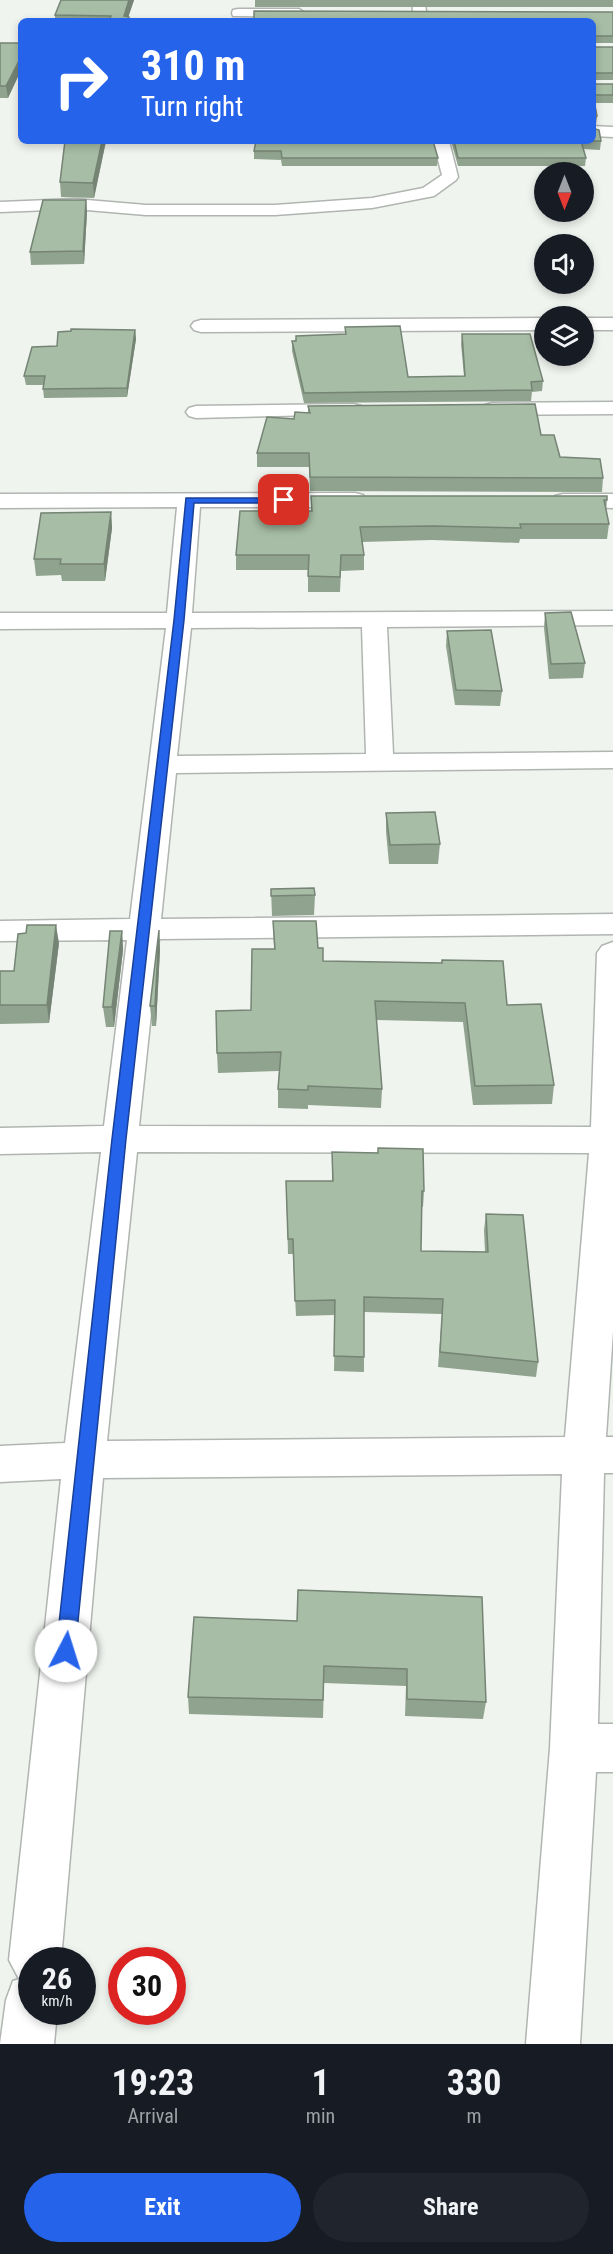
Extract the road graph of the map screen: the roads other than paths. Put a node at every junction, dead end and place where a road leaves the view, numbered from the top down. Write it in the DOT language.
graph roads {
  1 [pos="418,0"];
  2 [pos="238,13"];
  3 [pos="318,13"];
  4 [pos="421,16"];
  5 [pos="596,131"];
  6 [pos="613,132"];
  7 [pos="442,144"];
  8 [pos="0,207"];
  9 [pos="534,324"];
  10 [pos="594,324"];
  11 [pos="613,324"];
  12 [pos="201,326"];
  13 [pos="613,408"];
  14 [pos="470,409"];
  15 [pos="375,410"];
  16 [pos="196,412"];
  17 [pos="189,500"];
  18 [pos="378,500"];
  19 [pos="0,501"];
  20 [pos="542,501"];
  21 [pos="613,501"];
  22 [pos="613,618"];
  23 [pos="374,619"];
  24 [pos="179,620"];
  25 [pos="0,621"];
  26 [pos="613,760"];
  27 [pos="380,763"];
  28 [pos="162,765"];
  29 [pos="613,924"];
  30 [pos="144,928"];
  31 [pos="0,931"];
  32 [pos="613,953"];
  33 [pos="119,1139"];
  34 [pos="611,1140"];
  35 [pos="0,1141"];
  36 [pos="599,1455"];
  37 [pos="84,1460"];
  38 [pos="0,1464"];
  39 [pos="593,1748"];
  40 [pos="36,1947"];
  41 [pos="29,2025"];
  42 [pos="27,2044"];
  43 [pos="553,2044"];
  1 -- 4 [label="street"];
  2 -- 3 [label="street"];
  5 -- 6 [label="street"];
  7 -- 8 [label="street"];
  9 -- 12 [label="street"];
  10 -- 11 [label="street"];
  13 -- 14 [label="street"];
  15 -- 16 [label="street"];
  17 -- 18 [label="street"];
  17 -- 19 [label="street"];
  17 -- 24 [label="street"];
  20 -- 21 [label="street"];
  22 -- 23 [label="street"];
  23 -- 24 [label="street"];
  23 -- 27 [label="street"];
  24 -- 25 [label="street"];
  24 -- 28 [label="street"];
  26 -- 27 [label="street"];
  27 -- 28 [label="street"];
  28 -- 30 [label="street"];
  29 -- 30 [label="street"];
  30 -- 31 [label="street"];
  30 -- 33 [label="street"];
  32 -- 34 [label="street"];
  33 -- 34 [label="street"];
  33 -- 35 [label="street"];
  33 -- 37 [label="street"];
  34 -- 36 [label="street"];
  36 -- 37 [label="street"];
  36 -- 39 [label="street"];
  37 -- 38 [label="street"];
  37 -- 40 [label="street"];
  39 -- 43 [label="street"];
  41 -- 42 [label="street"];
}
